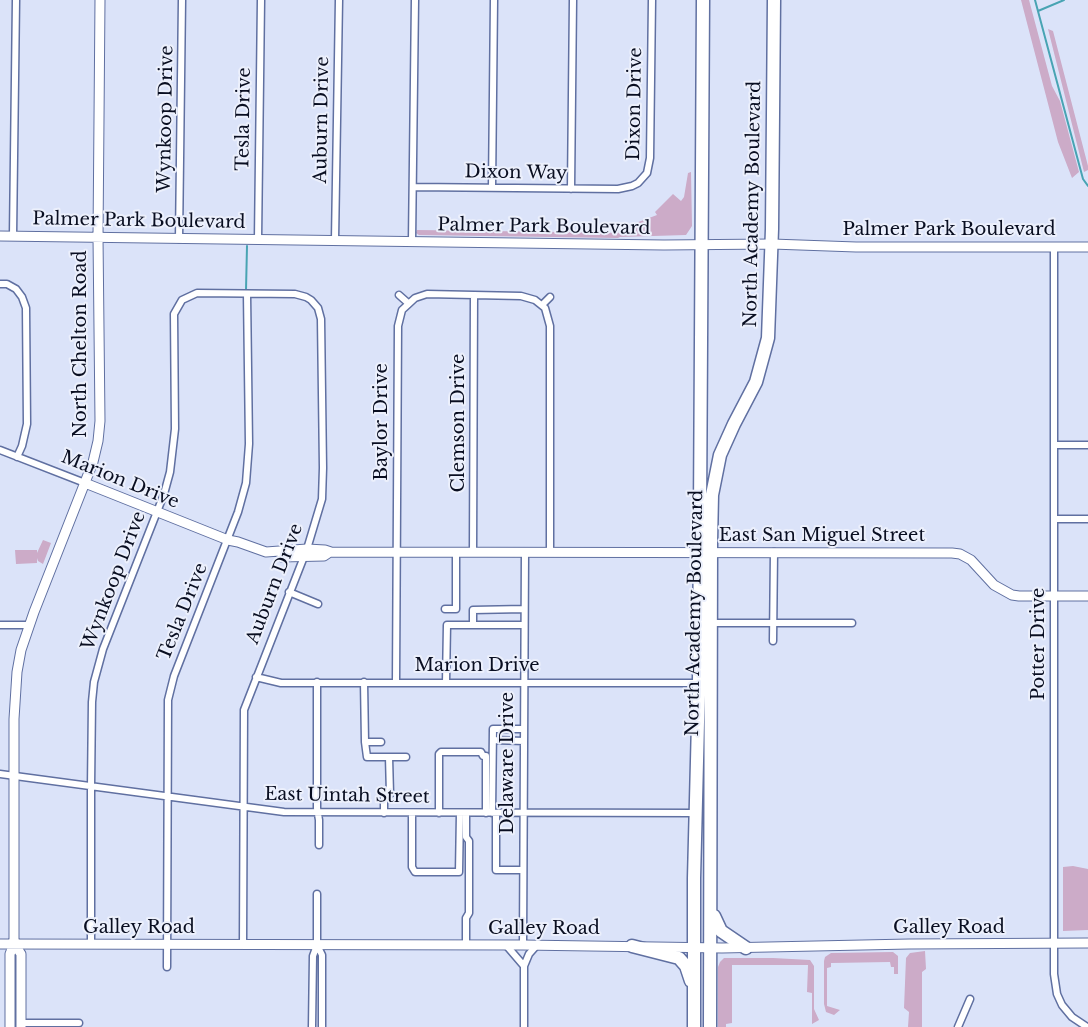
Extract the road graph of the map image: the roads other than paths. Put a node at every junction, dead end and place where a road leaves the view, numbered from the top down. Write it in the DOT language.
graph roads {
  1 [pos="16,0"];
  2 [pos="100,0"];
  3 [pos="182,0"];
  4 [pos="261,0"];
  5 [pos="338,0"];
  6 [pos="414,0"];
  7 [pos="494,0"];
  8 [pos="573,0"];
  9 [pos="652,0"];
  10 [pos="703,0"];
  11 [pos="774,0"];
  12 [pos="413,187"];
  13 [pos="492,188"];
  14 [pos="571,189"];
  15 [pos="618,189"];
  16 [pos="0,236"];
  17 [pos="13,236"];
  18 [pos="98,237"];
  19 [pos="179,238"];
  20 [pos="258,239"];
  21 [pos="335,240"];
  22 [pos="412,241"];
  23 [pos="772,244"];
  24 [pos="701,245"];
  25 [pos="1054,247"];
  26 [pos="1088,247"];
  27 [pos="0,284"];
  28 [pos="247,294"];
  29 [pos="399,295"];
  30 [pos="474,295"];
  31 [pos="550,297"];
  32 [pos="408,303"];
  33 [pos="542,305"];
  34 [pos="1055,445"];
  35 [pos="1088,445"];
  36 [pos="0,450"];
  37 [pos="17,457"];
  38 [pos="85,483"];
  39 [pos="157,513"];
  40 [pos="1088,518"];
  41 [pos="1055,519"];
  42 [pos="228,540"];
  43 [pos="396,552"];
  44 [pos="456,552"];
  45 [pos="473,552"];
  46 [pos="525,552"];
  47 [pos="550,552"];
  48 [pos="774,552"];
  49 [pos="306,553"];
  50 [pos="705,553"];
  51 [pos="289,592"];
  52 [pos="1055,595"];
  53 [pos="1088,596"];
  54 [pos="318,604"];
  55 [pos="445,608"];
  56 [pos="524,610"];
  57 [pos="711,623"];
  58 [pos="773,623"];
  59 [pos="852,623"];
  60 [pos="0,624"];
  61 [pos="472,624"];
  62 [pos="524,624"];
  63 [pos="29,625"];
  64 [pos="773,641"];
  65 [pos="256,677"];
  66 [pos="317,682"];
  67 [pos="364,682"];
  68 [pos="396,682"];
  69 [pos="446,682"];
  70 [pos="524,682"];
  71 [pos="699,683"];
  72 [pos="524,729"];
  73 [pos="493,740"];
  74 [pos="524,740"];
  75 [pos="365,742"];
  76 [pos="381,742"];
  77 [pos="389,757"];
  78 [pos="406,757"];
  79 [pos="0,774"];
  80 [pos="13,776"];
  81 [pos="91,787"];
  82 [pos="167,798"];
  83 [pos="243,808"];
  84 [pos="318,813"];
  85 [pos="384,813"];
  86 [pos="412,813"];
  87 [pos="439,813"];
  88 [pos="463,813"];
  89 [pos="492,813"];
  90 [pos="524,813"];
  91 [pos="696,813"];
  92 [pos="319,845"];
  93 [pos="523,870"];
  94 [pos="317,894"];
  95 [pos="710,906"];
  96 [pos="1088,943"];
  97 [pos="0,944"];
  98 [pos="14,944"];
  99 [pos="91,944"];
  100 [pos="167,944"];
  101 [pos="243,944"];
  102 [pos="1054,944"];
  103 [pos="317,945"];
  104 [pos="466,945"];
  105 [pos="506,945"];
  106 [pos="523,945"];
  107 [pos="537,945"];
  108 [pos="632,946"];
  109 [pos="694,947"];
  110 [pos="711,948"];
  111 [pos="746,948"];
  112 [pos="167,966"];
  113 [pos="524,966"];
  114 [pos="694,994"];
  115 [pos="970,999"];
  116 [pos="79,1023"];
  117 [pos="21,1025"];
  118 [pos="32,1025"];
  119 [pos="10,1027"];
  120 [pos="312,1027"];
  121 [pos="322,1027"];
  122 [pos="524,1027"];
  123 [pos="694,1027"];
  124 [pos="710,1027"];
  125 [pos="958,1027"];
  126 [pos="1087,1027"];
  1 -- 17 [label="street"];
  2 -- 18 [label="main road, North Chelton Road"];
  3 -- 19 [label="street, Wynkoop Drive"];
  4 -- 20 [label="street, Tesla Drive"];
  5 -- 21 [label="street, Auburn Drive"];
  6 -- 12 [label="street"];
  7 -- 13 [label="street"];
  8 -- 14 [label="street"];
  9 -- 15 [label="street, Dixon Drive"];
  10 -- 24 [label="highway, North Academy Boulevard"];
  11 -- 23 [label="highway, North Academy Boulevard"];
  12 -- 13 [label="street, Dixon Way"];
  12 -- 22 [label="street"];
  13 -- 14 [label="street, Dixon Way"];
  14 -- 15 [label="street, Dixon Way"];
  16 -- 17 [label="main road, Palmer Park Boulevard"];
  17 -- 18 [label="main road, Palmer Park Boulevard"];
  18 -- 19 [label="main road, Palmer Park Boulevard"];
  18 -- 38 [label="main road, North Chelton Road"];
  19 -- 20 [label="main road, Palmer Park Boulevard"];
  20 -- 21 [label="main road, Palmer Park Boulevard"];
  21 -- 22 [label="main road, Palmer Park Boulevard"];
  22 -- 24 [label="main road, Palmer Park Boulevard"];
  23 -- 24 [label="main road, Palmer Park Boulevard"];
  23 -- 25 [label="main road, Palmer Park Boulevard"];
  23 -- 50 [label="highway, North Academy Boulevard"];
  24 -- 50 [label="highway, North Academy Boulevard"];
  25 -- 26 [label="main road, Palmer Park Boulevard"];
  25 -- 34 [label="street, Potter Drive"];
  27 -- 37 [label="street"];
  28 -- 39 [label="street, Wynkoop Drive"];
  28 -- 42 [label="street, Tesla Drive"];
  28 -- 49 [label="street, Auburn Drive"];
  29 -- 32 [label="street"];
  30 -- 32 [label="street"];
  30 -- 33 [label="street"];
  30 -- 45 [label="street, Clemson Drive"];
  31 -- 33 [label="street"];
  32 -- 43 [label="street, Baylor Drive"];
  33 -- 47 [label="street"];
  34 -- 35 [label="street"];
  34 -- 41 [label="street, Potter Drive"];
  36 -- 37 [label="street, Marion Drive"];
  37 -- 38 [label="street, Marion Drive"];
  38 -- 39 [label="main road, Marion Drive"];
  38 -- 63 [label="main road, North Chelton Road"];
  39 -- 42 [label="main road, Marion Drive"];
  39 -- 81 [label="street, Wynkoop Drive"];
  40 -- 41 [label="street"];
  41 -- 52 [label="street, Potter Drive"];
  42 -- 49 [label="main road, Marion Drive"];
  42 -- 82 [label="street, Tesla Drive"];
  43 -- 44 [label="main road, East San Miguel Street"];
  43 -- 49 [label="main road, East San Miguel Street"];
  43 -- 68 [label="street, Baylor Drive"];
  44 -- 45 [label="main road, East San Miguel Street"];
  44 -- 55 [label="street"];
  45 -- 46 [label="main road, East San Miguel Street"];
  46 -- 47 [label="main road, East San Miguel Street"];
  46 -- 56 [label="street, Delaware Drive"];
  47 -- 50 [label="main road, East San Miguel Street"];
  48 -- 50 [label="main road, East San Miguel Street"];
  48 -- 52 [label="main road, East San Miguel Street"];
  48 -- 58 [label="street"];
  49 -- 51 [label="street, Auburn Drive"];
  50 -- 57 [label="highway, North Academy Boulevard"];
  50 -- 71 [label="highway, North Academy Boulevard"];
  51 -- 54 [label="street"];
  51 -- 65 [label="street, Auburn Drive"];
  52 -- 53 [label="main road, East San Miguel Street"];
  52 -- 102 [label="street, Potter Drive"];
  56 -- 61 [label="street"];
  56 -- 62 [label="street, Delaware Drive"];
  57 -- 58 [label="street"];
  57 -- 95 [label="highway, North Academy Boulevard"];
  58 -- 59 [label="street"];
  58 -- 64 [label="street"];
  60 -- 63 [label="street"];
  61 -- 62 [label="street"];
  61 -- 69 [label="street"];
  62 -- 70 [label="street, Delaware Drive"];
  63 -- 80 [label="main road, North Chelton Road"];
  65 -- 66 [label="street, Marion Drive"];
  65 -- 83 [label="street, Auburn Drive"];
  66 -- 67 [label="street, Marion Drive"];
  66 -- 84 [label="street"];
  67 -- 68 [label="street, Marion Drive"];
  67 -- 75 [label="street"];
  68 -- 69 [label="street, Marion Drive"];
  69 -- 70 [label="street, Marion Drive"];
  70 -- 71 [label="street, Marion Drive"];
  70 -- 72 [label="street, Delaware Drive"];
  71 -- 91 [label="highway, North Academy Boulevard"];
  72 -- 73 [label="street"];
  72 -- 74 [label="street, Delaware Drive"];
  73 -- 74 [label="street"];
  73 -- 89 [label="street"];
  74 -- 90 [label="street, Delaware Drive"];
  75 -- 76 [label="street"];
  75 -- 77 [label="street"];
  77 -- 78 [label="street"];
  77 -- 85 [label="street"];
  79 -- 80 [label="street, East Uintah Street"];
  80 -- 81 [label="street, East Uintah Street"];
  80 -- 98 [label="main road, North Chelton Road"];
  81 -- 82 [label="street, East Uintah Street"];
  81 -- 99 [label="street, Wynkoop Drive"];
  82 -- 83 [label="street, East Uintah Street"];
  82 -- 100 [label="street, Tesla Drive"];
  83 -- 84 [label="street, East Uintah Street"];
  83 -- 101 [label="street, Auburn Drive"];
  84 -- 85 [label="street, East Uintah Street"];
  84 -- 92 [label="street"];
  85 -- 86 [label="street, East Uintah Street"];
  86 -- 87 [label="street, East Uintah Street"];
  86 -- 88 [label="street"];
  87 -- 88 [label="street, East Uintah Street"];
  87 -- 89 [label="street"];
  88 -- 89 [label="street, East Uintah Street"];
  88 -- 104 [label="street"];
  89 -- 90 [label="street, East Uintah Street"];
  89 -- 93 [label="street"];
  90 -- 91 [label="street, East Uintah Street"];
  90 -- 93 [label="street, Delaware Drive"];
  91 -- 109 [label="highway, North Academy Boulevard"];
  93 -- 106 [label="street, Delaware Drive"];
  94 -- 103 [label="street"];
  95 -- 110 [label="highway, North Academy Boulevard"];
  95 -- 111 [label="highway"];
  96 -- 102 [label="main road, Galley Road"];
  97 -- 98 [label="main road, Galley Road"];
  98 -- 99 [label="main road, Galley Road"];
  98 -- 117 [label="main road, North Chelton Road"];
  98 -- 119 [label="main road, North Chelton Road"];
  99 -- 100 [label="main road, Galley Road"];
  100 -- 101 [label="main road, Galley Road"];
  100 -- 112 [label="street, Tesla Drive"];
  101 -- 103 [label="main road, Galley Road"];
  102 -- 111 [label="main road, Galley Road"];
  102 -- 126 [label="street, Potter Drive"];
  103 -- 104 [label="main road, Galley Road"];
  103 -- 120 [label="street"];
  103 -- 121 [label="street"];
  104 -- 105 [label="main road, Galley Road"];
  105 -- 106 [label="main road, Galley Road"];
  105 -- 113 [label="street"];
  106 -- 107 [label="main road, Galley Road"];
  107 -- 108 [label="main road, Galley Road"];
  107 -- 113 [label="street"];
  108 -- 109 [label="main road, Galley Road"];
  108 -- 114 [label="highway"];
  109 -- 110 [label="main road, Galley Road"];
  109 -- 114 [label="highway, North Academy Boulevard"];
  110 -- 111 [label="main road, Galley Road"];
  110 -- 124 [label="highway, North Academy Boulevard"];
  113 -- 122 [label="street"];
  114 -- 123 [label="highway, North Academy Boulevard"];
  115 -- 125 [label="street"];
  116 -- 118 [label="street"];
  117 -- 118 [label="street"];
}
